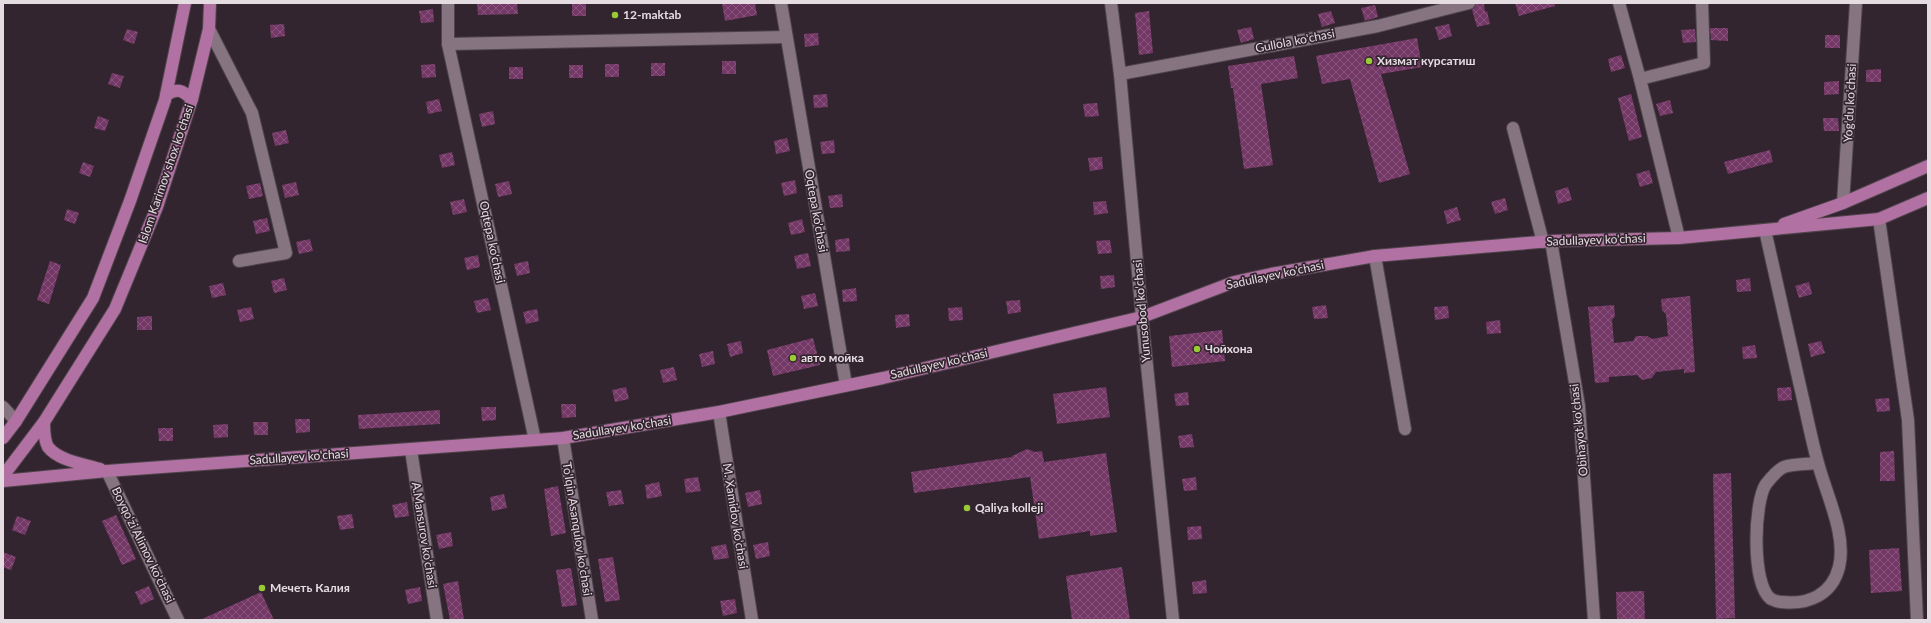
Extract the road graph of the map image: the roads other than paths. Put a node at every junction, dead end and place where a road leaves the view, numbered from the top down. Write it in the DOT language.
graph roads {
  1 [pos="185,3"];
  2 [pos="210,3"];
  3 [pos="448,3"];
  4 [pos="781,3"];
  5 [pos="1111,3"];
  6 [pos="1469,3"];
  7 [pos="1619,3"];
  8 [pos="1702,3"];
  9 [pos="1856,3"];
  10 [pos="209,29"];
  11 [pos="786,37"];
  12 [pos="448,44"];
  13 [pos="1120,74"];
  14 [pos="1640,79"];
  15 [pos="166,95"];
  16 [pos="192,99"];
  17 [pos="1512,128"];
  18 [pos="1928,166"];
  19 [pos="1928,198"];
  20 [pos="1844,203"];
  21 [pos="1879,219"];
  22 [pos="1765,230"];
  23 [pos="1679,238"];
  24 [pos="1547,241"];
  25 [pos="1375,256"];
  26 [pos="239,261"];
  27 [pos="1142,317"];
  28 [pos="846,385"];
  29 [pos="3,407"];
  30 [pos="719,412"];
  31 [pos="16,421"];
  32 [pos="44,422"];
  33 [pos="1405,429"];
  34 [pos="3,438"];
  35 [pos="563,438"];
  36 [pos="535,440"];
  37 [pos="411,450"];
  38 [pos="1818,463"];
  39 [pos="107,471"];
  40 [pos="3,476"];
  41 [pos="3,481"];
  42 [pos="178,620"];
  43 [pos="437,620"];
  44 [pos="592,620"];
  45 [pos="752,620"];
  46 [pos="1172,620"];
  47 [pos="1594,620"];
  48 [pos="1918,620"];
  1 -- 15 [label="main road, Islom Karimov shox ko'chasi"];
  2 -- 10 [label="main road, Islom Karimov shox ko'chasi"];
  3 -- 12 [label="street, Oqtepa ko'chasi"];
  4 -- 11 [label="street, Oqtepa ko'chasi"];
  5 -- 13 [label="street, Yunusobod ko'chasi"];
  6 -- 13 [label="street, Gullola ko'chasi"];
  7 -- 14 [label="street"];
  8 -- 14 [label="street"];
  9 -- 20 [label="street, Yog'du ko'chasi"];
  10 -- 16 [label="main road, Islom Karimov shox ko'chasi"];
  10 -- 26 [label="street"];
  11 -- 12 [label="street"];
  11 -- 28 [label="street, Oqtepa ko'chasi"];
  12 -- 36 [label="street, Oqtepa ko'chasi"];
  13 -- 27 [label="street, Yunusobod ko'chasi"];
  14 -- 23 [label="street"];
  15 -- 16 [label="main road"];
  15 -- 31 [label="main road, Islom Karimov shox ko'chasi"];
  16 -- 32 [label="main road, Islom Karimov shox ko'chasi"];
  17 -- 24 [label="street, Obihayot ko'chasi"];
  18 -- 20 [label="main road, Sadullayev ko'chasi"];
  19 -- 21 [label="main road, Sadullayev ko'chasi"];
  20 -- 22 [label="main road, Sadullayev ko'chasi"];
  21 -- 22 [label="main road, Sadullayev ko'chasi"];
  21 -- 48 [label="street"];
  22 -- 23 [label="main road, Sadullayev ko'chasi"];
  22 -- 38 [label="street"];
  23 -- 24 [label="main road, Sadullayev ko'chasi"];
  24 -- 25 [label="main road, Sadullayev ko'chasi"];
  24 -- 47 [label="street, Obihayot ko'chasi"];
  25 -- 27 [label="main road, Sadullayev ko'chasi"];
  25 -- 33 [label="street"];
  27 -- 28 [label="main road, Sadullayev ko'chasi"];
  27 -- 46 [label="street, Yunusobod ko'chasi"];
  28 -- 30 [label="main road, Sadullayev ko'chasi"];
  29 -- 31 [label="street"];
  30 -- 35 [label="main road, Sadullayev ko'chasi"];
  30 -- 45 [label="street, M. Xamidov ko'chasi"];
  31 -- 34 [label="main road, Islom Karimov shox ko'chasi"];
  32 -- 39 [label="main road, Sadullayev ko'chasi"];
  32 -- 40 [label="main road, Islom Karimov shox ko'chasi"];
  35 -- 36 [label="main road, Sadullayev ko'chasi"];
  35 -- 44 [label="street, To'lqin Asanqulov ko'chasi"];
  36 -- 37 [label="main road, Sadullayev ko'chasi"];
  37 -- 39 [label="main road, Sadullayev ko'chasi"];
  37 -- 43 [label="street, A.Mansurov ko'chasi"];
  38 -- 38 [label="street"];
  39 -- 41 [label="main road, Sadullayev ko'chasi"];
  39 -- 42 [label="street, Boyqo'zi Alimov ko'chasi"];
}
